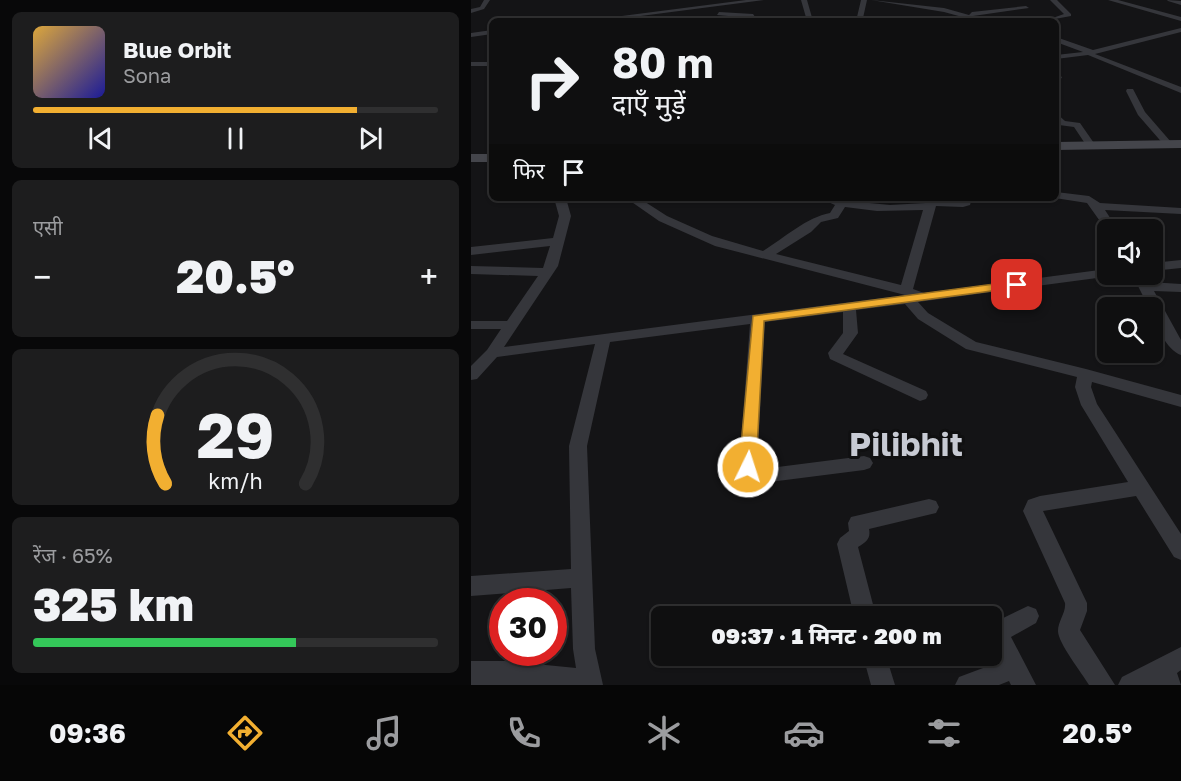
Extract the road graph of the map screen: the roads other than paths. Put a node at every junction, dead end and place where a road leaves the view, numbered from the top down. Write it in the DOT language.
graph roads {
  1 [pos="487,0"];
  2 [pos="762,0"];
  3 [pos="804,0"];
  4 [pos="864,0"];
  5 [pos="874,0"];
  6 [pos="1053,0"];
  7 [pos="1113,0"];
  8 [pos="1125,0"];
  9 [pos="1170,0"];
  10 [pos="724,3"];
  11 [pos="1181,3"];
  12 [pos="1026,8"];
  13 [pos="471,11"];
  14 [pos="671,11"];
  15 [pos="657,13"];
  16 [pos="719,14"];
  17 [pos="966,16"];
  18 [pos="613,18"];
  19 [pos="654,18"];
  20 [pos="671,18"];
  21 [pos="716,18"];
  22 [pos="754,18"];
  23 [pos="809,18"];
  24 [pos="860,18"];
  25 [pos="943,18"];
  26 [pos="974,18"];
  27 [pos="1058,18"];
  28 [pos="1181,19"];
  29 [pos="1181,30"];
  30 [pos="489,32"];
  31 [pos="473,35"];
  32 [pos="1059,40"];
  33 [pos="1090,52"];
  34 [pos="1059,57"];
  35 [pos="471,64"];
  36 [pos="489,64"];
  37 [pos="1181,90"];
  38 [pos="1130,91"];
  39 [pos="1059,120"];
  40 [pos="1175,144"];
  41 [pos="1059,146"];
  42 [pos="1091,146"];
  43 [pos="471,158"];
  44 [pos="489,158"];
  45 [pos="1059,195"];
  46 [pos="561,201"];
  47 [pos="636,201"];
  48 [pos="835,201"];
  49 [pos="966,201"];
  50 [pos="842,203"];
  51 [pos="930,206"];
  52 [pos="1097,206"];
  53 [pos="1181,211"];
  54 [pos="1105,219"];
  55 [pos="558,241"];
  56 [pos="471,251"];
  57 [pos="765,255"];
  58 [pos="1181,264"];
  59 [pos="1163,266"];
  60 [pos="471,270"];
  61 [pos="547,272"];
  62 [pos="1097,274"];
  63 [pos="1163,284"];
  64 [pos="1144,285"];
  65 [pos="1181,288"];
  66 [pos="907,295"];
  67 [pos="849,307"];
  68 [pos="758,318"];
  69 [pos="471,325"];
  70 [pos="510,325"];
  71 [pos="603,338"];
  72 [pos="1181,350"];
  73 [pos="492,353"];
  74 [pos="1086,374"];
  75 [pos="471,375"];
  76 [pos="920,394"];
  77 [pos="1181,401"];
  78 [pos="864,462"];
  79 [pos="1140,488"];
  80 [pos="929,507"];
  81 [pos="1181,551"];
  82 [pos="582,578"];
  83 [pos="471,586"];
  84 [pos="862,606"];
  85 [pos="1028,616"];
  86 [pos="878,666"];
  87 [pos="1171,670"];
  88 [pos="471,673"];
  89 [pos="1019,677"];
  90 [pos="591,683"];
  91 [pos="883,685"];
  92 [pos="967,685"];
  93 [pos="1103,685"];
  94 [pos="1130,685"];
  1 -- 13 [label="street"];
  2 -- 10 [label="street"];
  3 -- 23 [label="street"];
  4 -- 24 [label="street"];
  5 -- 17 [label="street"];
  6 -- 27 [label="street"];
  7 -- 8 [label="street"];
  7 -- 28 [label="street"];
  9 -- 11 [label="street"];
  10 -- 14 [label="street"];
  10 -- 16 [label="street"];
  12 -- 17 [label="street"];
  14 -- 15 [label="street"];
  14 -- 20 [label="street"];
  15 -- 18 [label="street"];
  15 -- 19 [label="street"];
  16 -- 21 [label="street"];
  16 -- 22 [label="street"];
  17 -- 25 [label="street"];
  17 -- 26 [label="street"];
  29 -- 33 [label="street"];
  30 -- 31 [label="street"];
  32 -- 33 [label="street"];
  33 -- 34 [label="street"];
  33 -- 37 [label="street"];
  35 -- 36 [label="street"];
  38 -- 40 [label="street"];
  39 -- 42 [label="street"];
  40 -- 42 [label="main road"];
  41 -- 42 [label="main road"];
  43 -- 44 [label="main road"];
  45 -- 52 [label="street"];
  46 -- 55 [label="street"];
  47 -- 57 [label="street"];
  48 -- 50 [label="street"];
  49 -- 51 [label="street"];
  50 -- 51 [label="street"];
  50 -- 57 [label="street"];
  51 -- 66 [label="street"];
  52 -- 53 [label="street"];
  52 -- 54 [label="street"];
  55 -- 56 [label="street"];
  55 -- 61 [label="street"];
  57 -- 66 [label="street"];
  58 -- 59 [label="street"];
  60 -- 61 [label="street"];
  61 -- 70 [label="street"];
  62 -- 66 [label="street"];
  63 -- 65 [label="street"];
  64 -- 72 [label="street"];
  66 -- 67 [label="street"];
  66 -- 74 [label="street"];
  67 -- 68 [label="street"];
  67 -- 76 [label="street"];
  68 -- 71 [label="street"];
  68 -- 78 [label="street"];
  69 -- 70 [label="street"];
  70 -- 73 [label="street"];
  71 -- 73 [label="street"];
  71 -- 82 [label="street"];
  73 -- 75 [label="street"];
  74 -- 77 [label="street"];
  74 -- 79 [label="street"];
  79 -- 81 [label="street"];
  79 -- 93 [label="street"];
  80 -- 84 [label="street"];
  82 -- 83 [label="street"];
  82 -- 90 [label="street"];
  85 -- 89 [label="street"];
  86 -- 91 [label="street"];
  87 -- 94 [label="street"];
  88 -- 90 [label="street"];
  89 -- 92 [label="street"];
}
